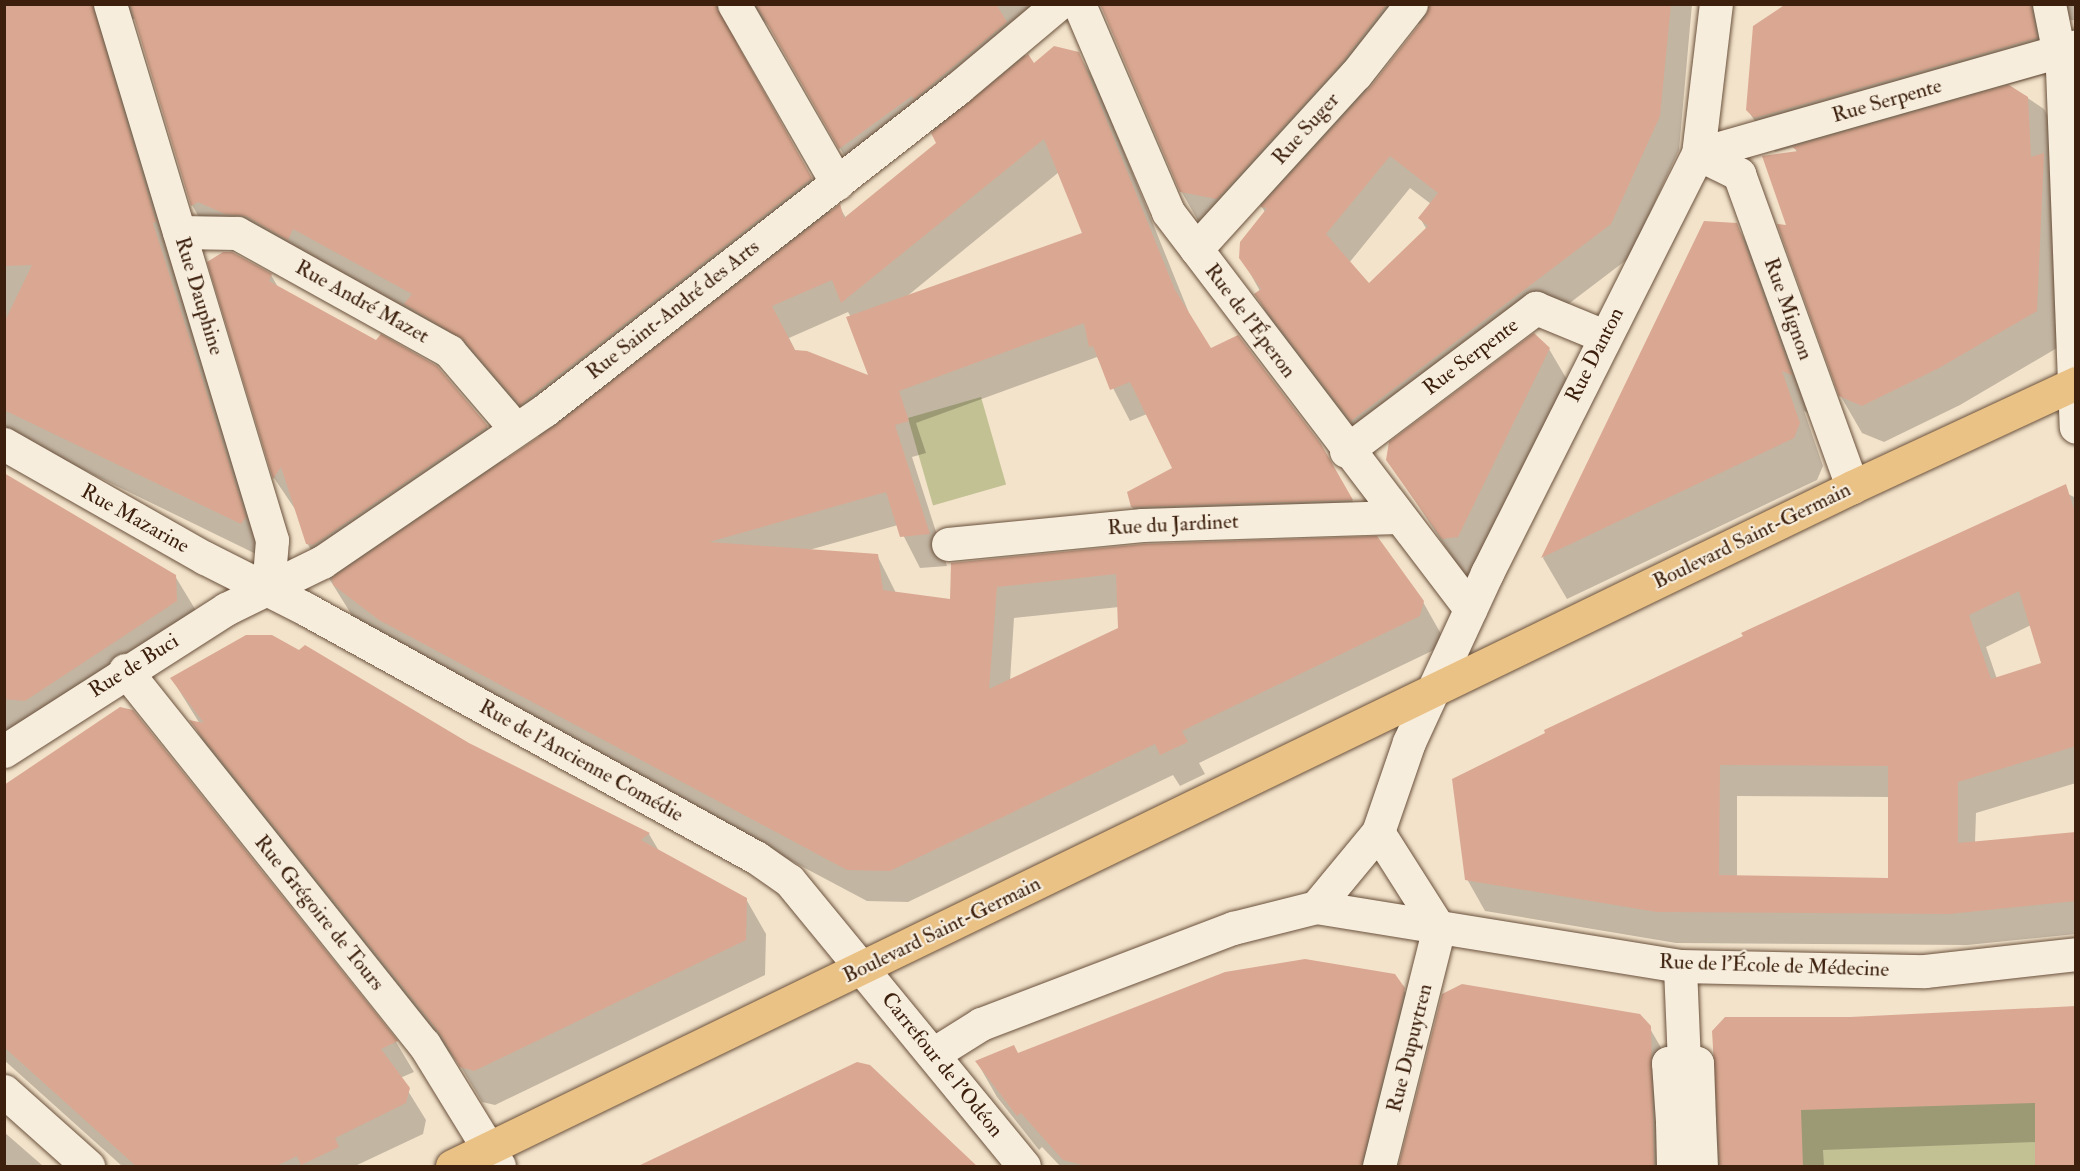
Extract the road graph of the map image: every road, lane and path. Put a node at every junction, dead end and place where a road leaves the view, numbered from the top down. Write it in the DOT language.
graph roads {
  1 [pos="110,4"];
  2 [pos="734,4"];
  3 [pos="1058,4"];
  4 [pos="1079,4"];
  5 [pos="1411,4"];
  6 [pos="1716,4"];
  7 [pos="2049,4"];
  8 [pos="2068,48"];
  9 [pos="1698,154"];
  10 [pos="837,183"];
  11 [pos="179,232"];
  12 [pos="1196,249"];
  13 [pos="1604,336"];
  14 [pos="2074,384"];
  15 [pos="515,428"];
  16 [pos="2076,428"];
  17 [pos="4,444"];
  18 [pos="1346,451"];
  19 [pos="1852,487"];
  20 [pos="1398,517"];
  21 [pos="948,544"];
  22 [pos="268,589"];
  23 [pos="1470,609"];
  24 [pos="125,670"];
  25 [pos="1431,693"];
  26 [pos="4,751"];
  27 [pos="1378,832"];
  28 [pos="1316,908"];
  29 [pos="1439,928"];
  30 [pos="2076,954"];
  31 [pos="1680,966"];
  32 [pos="865,969"];
  33 [pos="933,1054"];
  34 [pos="4,1091"];
  35 [pos="1685,1121"];
  36 [pos="494,1158"];
  37 [pos="1021,1165"];
  38 [pos="88,1167"];
  39 [pos="452,1167"];
  40 [pos="1379,1167"];
  41 [pos="1673,1167"];
  42 [pos="1701,1167"];
  1 -- 11 [label="street, Rue Dauphine"];
  2 -- 10 [label="street"];
  3 -- 10 [label="street, Rue Saint-André des Arts"];
  4 -- 12 [label="street, Rue de l'Éperon"];
  5 -- 12 [label="street, Rue Suger"];
  6 -- 9 [label="street, Rue Danton"];
  7 -- 8 [label="street"];
  8 -- 9 [label="street, Rue Serpente"];
  8 -- 14 [label="street"];
  9 -- 13 [label="street, Rue Danton"];
  9 -- 19 [label="street, Rue Mignon"];
  10 -- 15 [label="street, Rue Saint-André des Arts"];
  11 -- 15 [label="street, Rue André Mazet"];
  11 -- 22 [label="street, Rue Dauphine"];
  12 -- 18 [label="street, Rue de l'Éperon"];
  13 -- 18 [label="street, Rue Serpente"];
  13 -- 23 [label="street, Rue Danton"];
  14 -- 16 [label="street"];
  14 -- 19 [label="main road, Boulevard Saint-Germain"];
  15 -- 22 [label="street, Rue Saint-André des Arts"];
  17 -- 22 [label="street, Rue Mazarine"];
  18 -- 20 [label="street, Rue de l'Éperon"];
  19 -- 25 [label="main road, Boulevard Saint-Germain"];
  20 -- 21 [label="street, Rue du Jardinet"];
  20 -- 23 [label="street, Rue de l'Éperon"];
  22 -- 24 [label="street, Rue de Buci"];
  22 -- 32 [label="street, Rue de l'Ancienne Comédie"];
  23 -- 25 [label="street, Rue Danton"];
  24 -- 26 [label="street, Rue de Buci"];
  24 -- 36 [label="street, Rue Grégoire de Tours"];
  25 -- 27 [label="street"];
  25 -- 32 [label="main road, Boulevard Saint-Germain"];
  27 -- 28 [label="street"];
  27 -- 29 [label="street"];
  28 -- 29 [label="street"];
  28 -- 33 [label="street"];
  29 -- 31 [label="street, Rue de l'École de Médecine"];
  29 -- 40 [label="street, Rue Dupuytren"];
  30 -- 31 [label="street, Rue de l'École de Médecine"];
  31 -- 35 [label="street"];
  32 -- 33 [label="street, Carrefour de l'Odéon"];
  32 -- 36 [label="main road, Boulevard Saint-Germain"];
  33 -- 37 [label="street, Carrefour de l'Odéon"];
  34 -- 38 [label="street"];
  35 -- 41 [label="street"];
  35 -- 42 [label="street"];
  36 -- 39 [label="main road, Boulevard Saint-Germain"];
}
